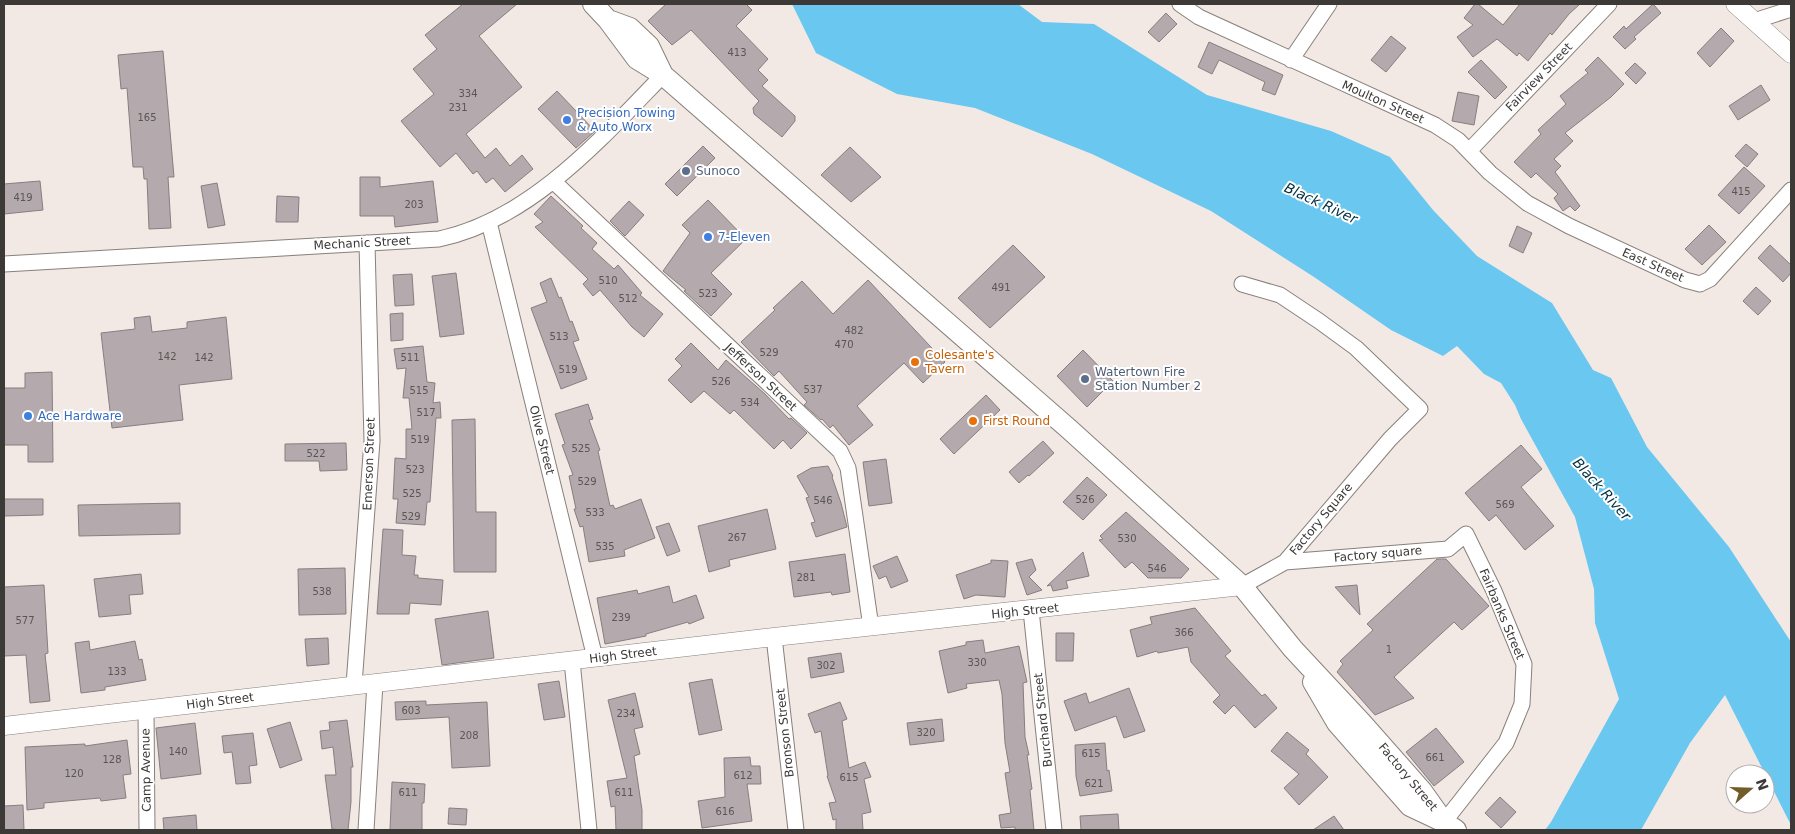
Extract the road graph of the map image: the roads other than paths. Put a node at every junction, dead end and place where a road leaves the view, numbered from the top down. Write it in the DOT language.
graph roads {
  1 [pos="593,4"];
  2 [pos="1180,4"];
  3 [pos="1329,4"];
  4 [pos="1609,4"];
  5 [pos="1735,4"];
  6 [pos="1791,9"];
  7 [pos="1754,21"];
  8 [pos="1791,54"];
  9 [pos="1291,60"];
  10 [pos="663,75"];
  11 [pos="1469,151"];
  12 [pos="553,181"];
  13 [pos="1791,190"];
  14 [pos="489,222"];
  15 [pos="1568,226"];
  16 [pos="367,243"];
  17 [pos="4,264"];
  18 [pos="1242,284"];
  19 [pos="1466,534"];
  20 [pos="1285,562"];
  21 [pos="1242,586"];
  22 [pos="1031,610"];
  23 [pos="871,627"];
  24 [pos="774,637"];
  25 [pos="595,658"];
  26 [pos="572,661"];
  27 [pos="375,683"];
  28 [pos="354,685"];
  29 [pos="146,710"];
  30 [pos="4,726"];
  31 [pos="1446,827"];
  32 [pos="147,830"];
  33 [pos="366,830"];
  34 [pos="589,830"];
  35 [pos="796,830"];
  36 [pos="1054,830"];
  1 -- 10 [label="main road"];
  2 -- 9 [label="street, Moulton Street"];
  3 -- 9 [label="street"];
  4 -- 11 [label="street, Fairview Street"];
  5 -- 7 [label="street"];
  6 -- 7 [label="street"];
  7 -- 8 [label="street"];
  9 -- 11 [label="street, Moulton Street"];
  10 -- 12 [label="street, Mechanic Street"];
  10 -- 21 [label="main road, Factory Street"];
  11 -- 15 [label="street, Moulton Street"];
  12 -- 14 [label="street, Mechanic Street"];
  12 -- 23 [label="street, Jefferson Street"];
  13 -- 15 [label="street, East Street"];
  14 -- 16 [label="street, Mechanic Street"];
  14 -- 25 [label="street, Olive Street"];
  16 -- 17 [label="street, Mechanic Street"];
  16 -- 28 [label="street, Emerson Street"];
  18 -- 20 [label="street, Factory Square"];
  19 -- 20 [label="street, Factory square"];
  19 -- 31 [label="street, Fairbanks Street"];
  20 -- 21 [label="street, Factory Square"];
  21 -- 22 [label="street, High Street"];
  21 -- 31 [label="main road, Factory Street"];
  22 -- 23 [label="street, High Street"];
  22 -- 36 [label="street, Burchard Street"];
  23 -- 24 [label="street, High Street"];
  24 -- 25 [label="street, High Street"];
  24 -- 35 [label="street, Bronson Street"];
  25 -- 26 [label="street, High Street"];
  26 -- 27 [label="street, High Street"];
  26 -- 34 [label="street"];
  27 -- 28 [label="street, High Street"];
  27 -- 33 [label="street"];
  28 -- 29 [label="street, High Street"];
  29 -- 30 [label="street, High Street"];
  29 -- 32 [label="street, Camp Avenue"];
}
